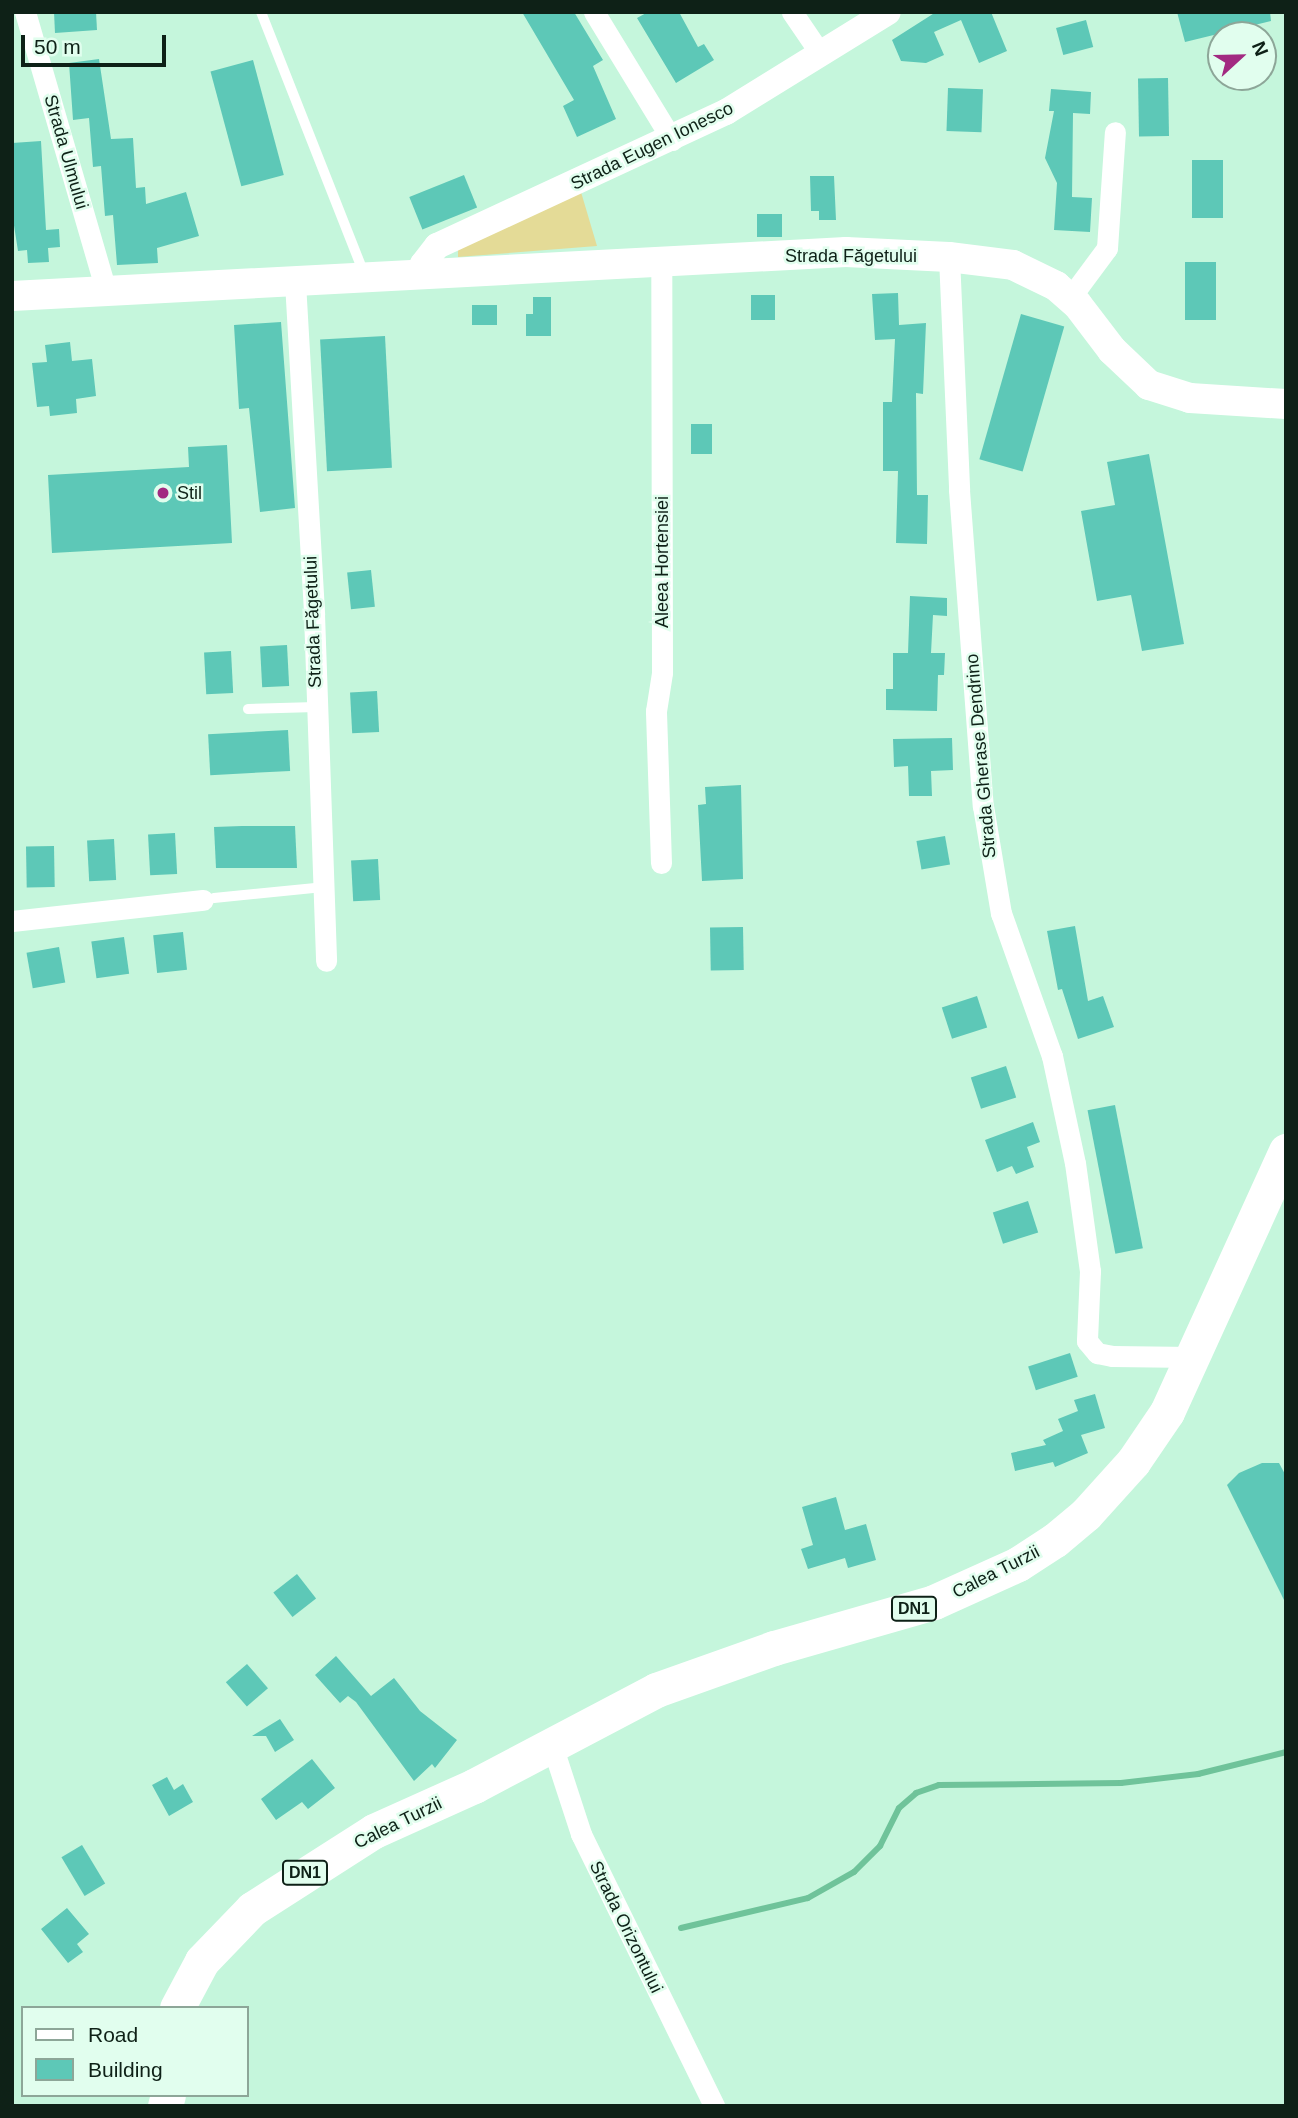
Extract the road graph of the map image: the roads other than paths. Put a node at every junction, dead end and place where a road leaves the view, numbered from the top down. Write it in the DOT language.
graph roads {
  1 [pos="25,12"];
  2 [pos="261,12"];
  3 [pos="594,12"];
  4 [pos="792,12"];
  5 [pos="801,12"];
  6 [pos="888,12"];
  7 [pos="818,49"];
  8 [pos="1115,132"];
  9 [pos="672,140"];
  10 [pos="949,257"];
  11 [pos="661,261"];
  12 [pos="421,276"];
  13 [pos="366,278"];
  14 [pos="295,282"];
  15 [pos="106,291"];
  16 [pos="12,296"];
  17 [pos="1070,298"];
  18 [pos="1286,404"];
  19 [pos="316,707"];
  20 [pos="248,709"];
  21 [pos="661,863"];
  22 [pos="325,887"];
  23 [pos="209,900"];
  24 [pos="12,921"];
  25 [pos="326,961"];
  26 [pos="1286,1151"];
  27 [pos="1192,1357"];
  28 [pos="551,1742"];
  29 [pos="474,1786"];
  30 [pos="178,2006"];
  31 [pos="198,2006"];
  32 [pos="714,2106"];
  1 -- 15 [label="street, Strada Ulmului"];
  2 -- 13 [label="lane"];
  3 -- 9 [label="street"];
  4 -- 7 [label="street"];
  5 -- 7 [label="street"];
  6 -- 7 [label="street, Strada Eugen Ionesco"];
  7 -- 9 [label="street, Strada Eugen Ionesco"];
  8 -- 17 [label="street"];
  9 -- 12 [label="street, Strada Eugen Ionesco"];
  10 -- 11 [label="main road, Strada Făgetului"];
  10 -- 17 [label="main road, Strada Făgetului"];
  10 -- 27 [label="street, Strada Gherase Dendrino"];
  11 -- 12 [label="main road, Strada Făgetului"];
  11 -- 21 [label="street, Aleea Hortensiei"];
  12 -- 13 [label="main road, Strada Făgetului"];
  13 -- 14 [label="main road, Strada Făgetului"];
  14 -- 15 [label="main road, Strada Făgetului"];
  14 -- 19 [label="street, Strada Făgetului"];
  15 -- 16 [label="main road, Strada Făgetului"];
  17 -- 18 [label="main road, Strada Făgetului"];
  19 -- 20 [label="lane"];
  19 -- 22 [label="street, Strada Făgetului"];
  22 -- 23 [label="lane"];
  22 -- 25 [label="street, Strada Făgetului"];
  23 -- 24 [label="street"];
  26 -- 27 [label="main road, Calea Turzii / DN1"];
  27 -- 28 [label="main road, Calea Turzii / DN1"];
  28 -- 29 [label="main road, Calea Turzii / DN1"];
  28 -- 32 [label="street, Strada Orizontului"];
  29 -- 30 [label="main road, Calea Turzii / DN1"];
  29 -- 31 [label="main road, Calea Turzii / DN1"];
}
